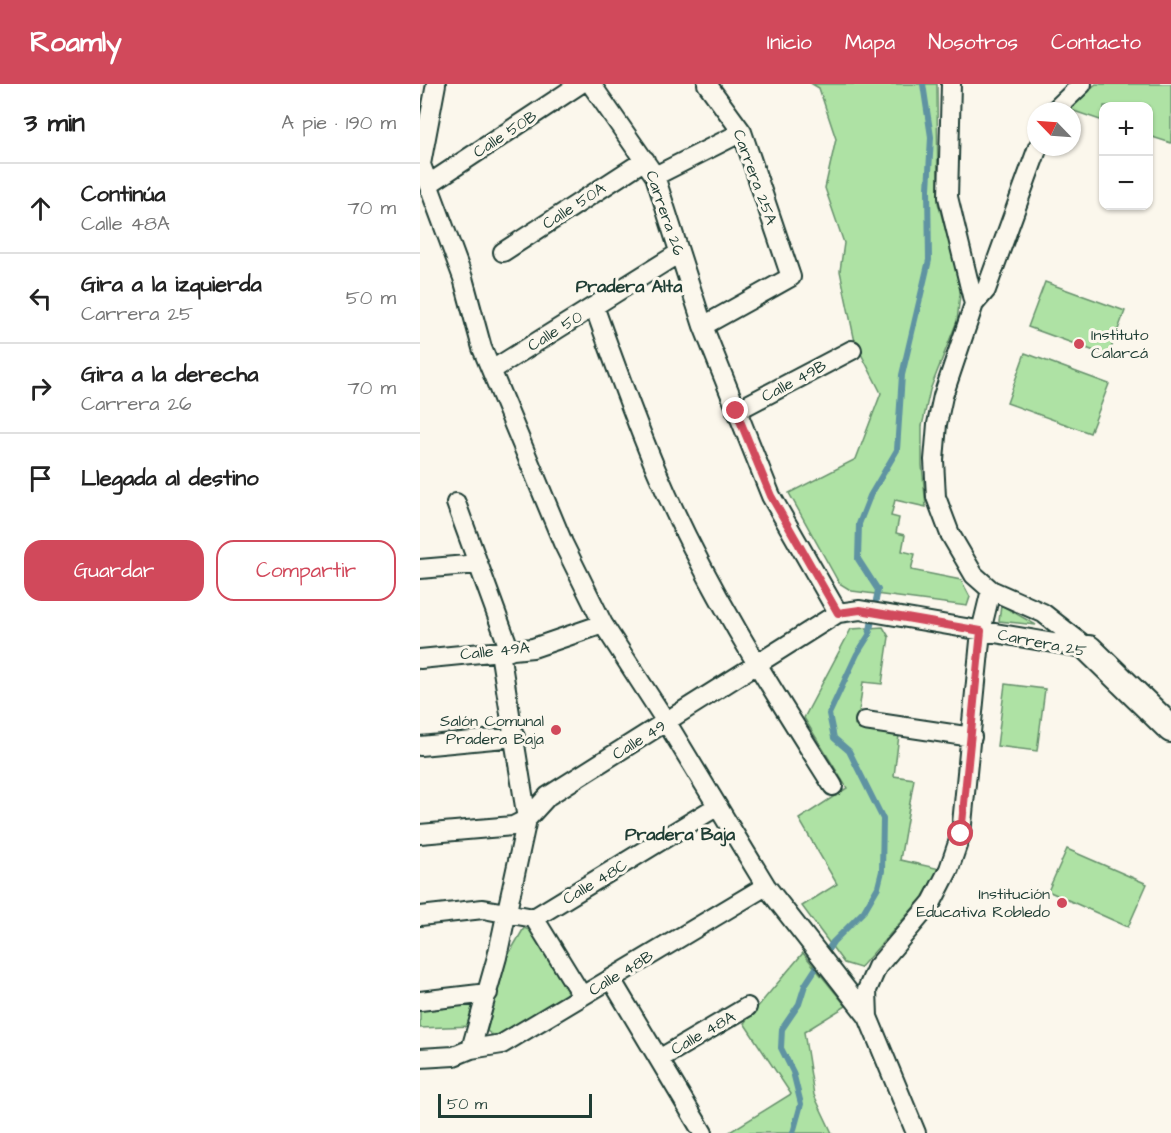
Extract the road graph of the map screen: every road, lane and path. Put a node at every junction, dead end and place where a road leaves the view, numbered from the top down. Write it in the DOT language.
graph roads {
  1 [pos="436,84"];
  2 [pos="580,84"];
  3 [pos="591,84"];
  4 [pos="707,84"];
  5 [pos="951,84"];
  6 [pos="1082,84"];
  7 [pos="1063,102"];
  8 [pos="742,132"];
  9 [pos="1035,156"];
  10 [pos="645,160"];
  11 [pos="420,163"];
  12 [pos="655,177"];
  13 [pos="429,184"];
  14 [pos="502,252"];
  15 [pos="679,253"];
  16 [pos="974,304"];
  17 [pos="594,306"];
  18 [pos="703,326"];
  19 [pos="852,350"];
  20 [pos="492,370"];
  21 [pos="736,411"];
  22 [pos="456,503"];
  23 [pos="478,564"];
  24 [pos="420,569"];
  25 [pos="990,590"];
  26 [pos="849,611"];
  27 [pos="603,624"];
  28 [pos="981,631"];
  29 [pos="1089,649"];
  30 [pos="505,651"];
  31 [pos="420,659"];
  32 [pos="758,666"];
  33 [pos="864,722"];
  34 [pos="667,723"];
  35 [pos="1171,729"];
  36 [pos="515,736"];
  37 [pos="972,737"];
  38 [pos="420,746"];
  39 [pos="833,786"];
  40 [pos="716,807"];
  41 [pos="527,819"];
  42 [pos="420,834"];
  43 [pos="766,886"];
  44 [pos="507,912"];
  45 [pos="420,916"];
  46 [pos="534,918"];
  47 [pos="611,979"];
  48 [pos="488,993"];
  49 [pos="582,996"];
  50 [pos="420,1000"];
  51 [pos="747,1007"];
  52 [pos="868,1017"];
  53 [pos="471,1049"];
  54 [pos="420,1058"];
  55 [pos="659,1059"];
  56 [pos="703,1133"];
  57 [pos="916,1133"];
  1 -- 11 [label="street"];
  2 -- 13 [label="street, Calle 50B"];
  3 -- 10 [label="street, Carrera 26"];
  4 -- 8 [label="street, Carrera 25A"];
  5 -- 16 [label="street"];
  6 -- 7 [label="street"];
  8 -- 12 [label="street"];
  8 -- 18 [label="street, Carrera 25A"];
  9 -- 16 [label="street"];
  10 -- 12 [label="street, Carrera 26"];
  10 -- 14 [label="street, Calle 50A"];
  11 -- 13 [label="street"];
  12 -- 15 [label="street, Carrera 26"];
  13 -- 20 [label="street"];
  15 -- 17 [label="street, Calle 50"];
  15 -- 18 [label="street, Carrera 26"];
  16 -- 25 [label="street"];
  17 -- 20 [label="street, Calle 50"];
  17 -- 32 [label="street"];
  18 -- 21 [label="street, Carrera 26"];
  19 -- 21 [label="street, Calle 49B"];
  20 -- 27 [label="street"];
  21 -- 26 [label="street, Carrera 26"];
  22 -- 23 [label="street"];
  23 -- 24 [label="street"];
  23 -- 30 [label="street"];
  25 -- 28 [label="street"];
  25 -- 29 [label="street"];
  26 -- 28 [label="street, Carrera 25"];
  26 -- 32 [label="street, Calle 49"];
  27 -- 30 [label="street, Calle 49A"];
  27 -- 34 [label="street"];
  28 -- 29 [label="street, Carrera 25"];
  28 -- 37 [label="street"];
  29 -- 35 [label="street, Carrera 25"];
  30 -- 31 [label="street, Calle 49A"];
  30 -- 36 [label="street"];
  32 -- 34 [label="street, Calle 49"];
  32 -- 39 [label="street"];
  33 -- 37 [label="street"];
  34 -- 40 [label="street"];
  34 -- 41 [label="street, Calle 49"];
  36 -- 38 [label="street"];
  36 -- 41 [label="street"];
  37 -- 52 [label="street"];
  40 -- 43 [label="street"];
  40 -- 46 [label="street, Calle 48C"];
  41 -- 42 [label="street"];
  41 -- 44 [label="street"];
  43 -- 47 [label="street, Calle 48B"];
  43 -- 52 [label="street"];
  44 -- 45 [label="street"];
  44 -- 46 [label="street"];
  44 -- 48 [label="street"];
  46 -- 49 [label="street"];
  47 -- 49 [label="street, Calle 48B"];
  47 -- 55 [label="street"];
  48 -- 50 [label="street"];
  48 -- 53 [label="street"];
  49 -- 53 [label="street, Calle 48B"];
  51 -- 55 [label="street, Calle 48A"];
  52 -- 57 [label="street"];
  53 -- 54 [label="street, Calle 48B"];
  55 -- 56 [label="street"];
}
